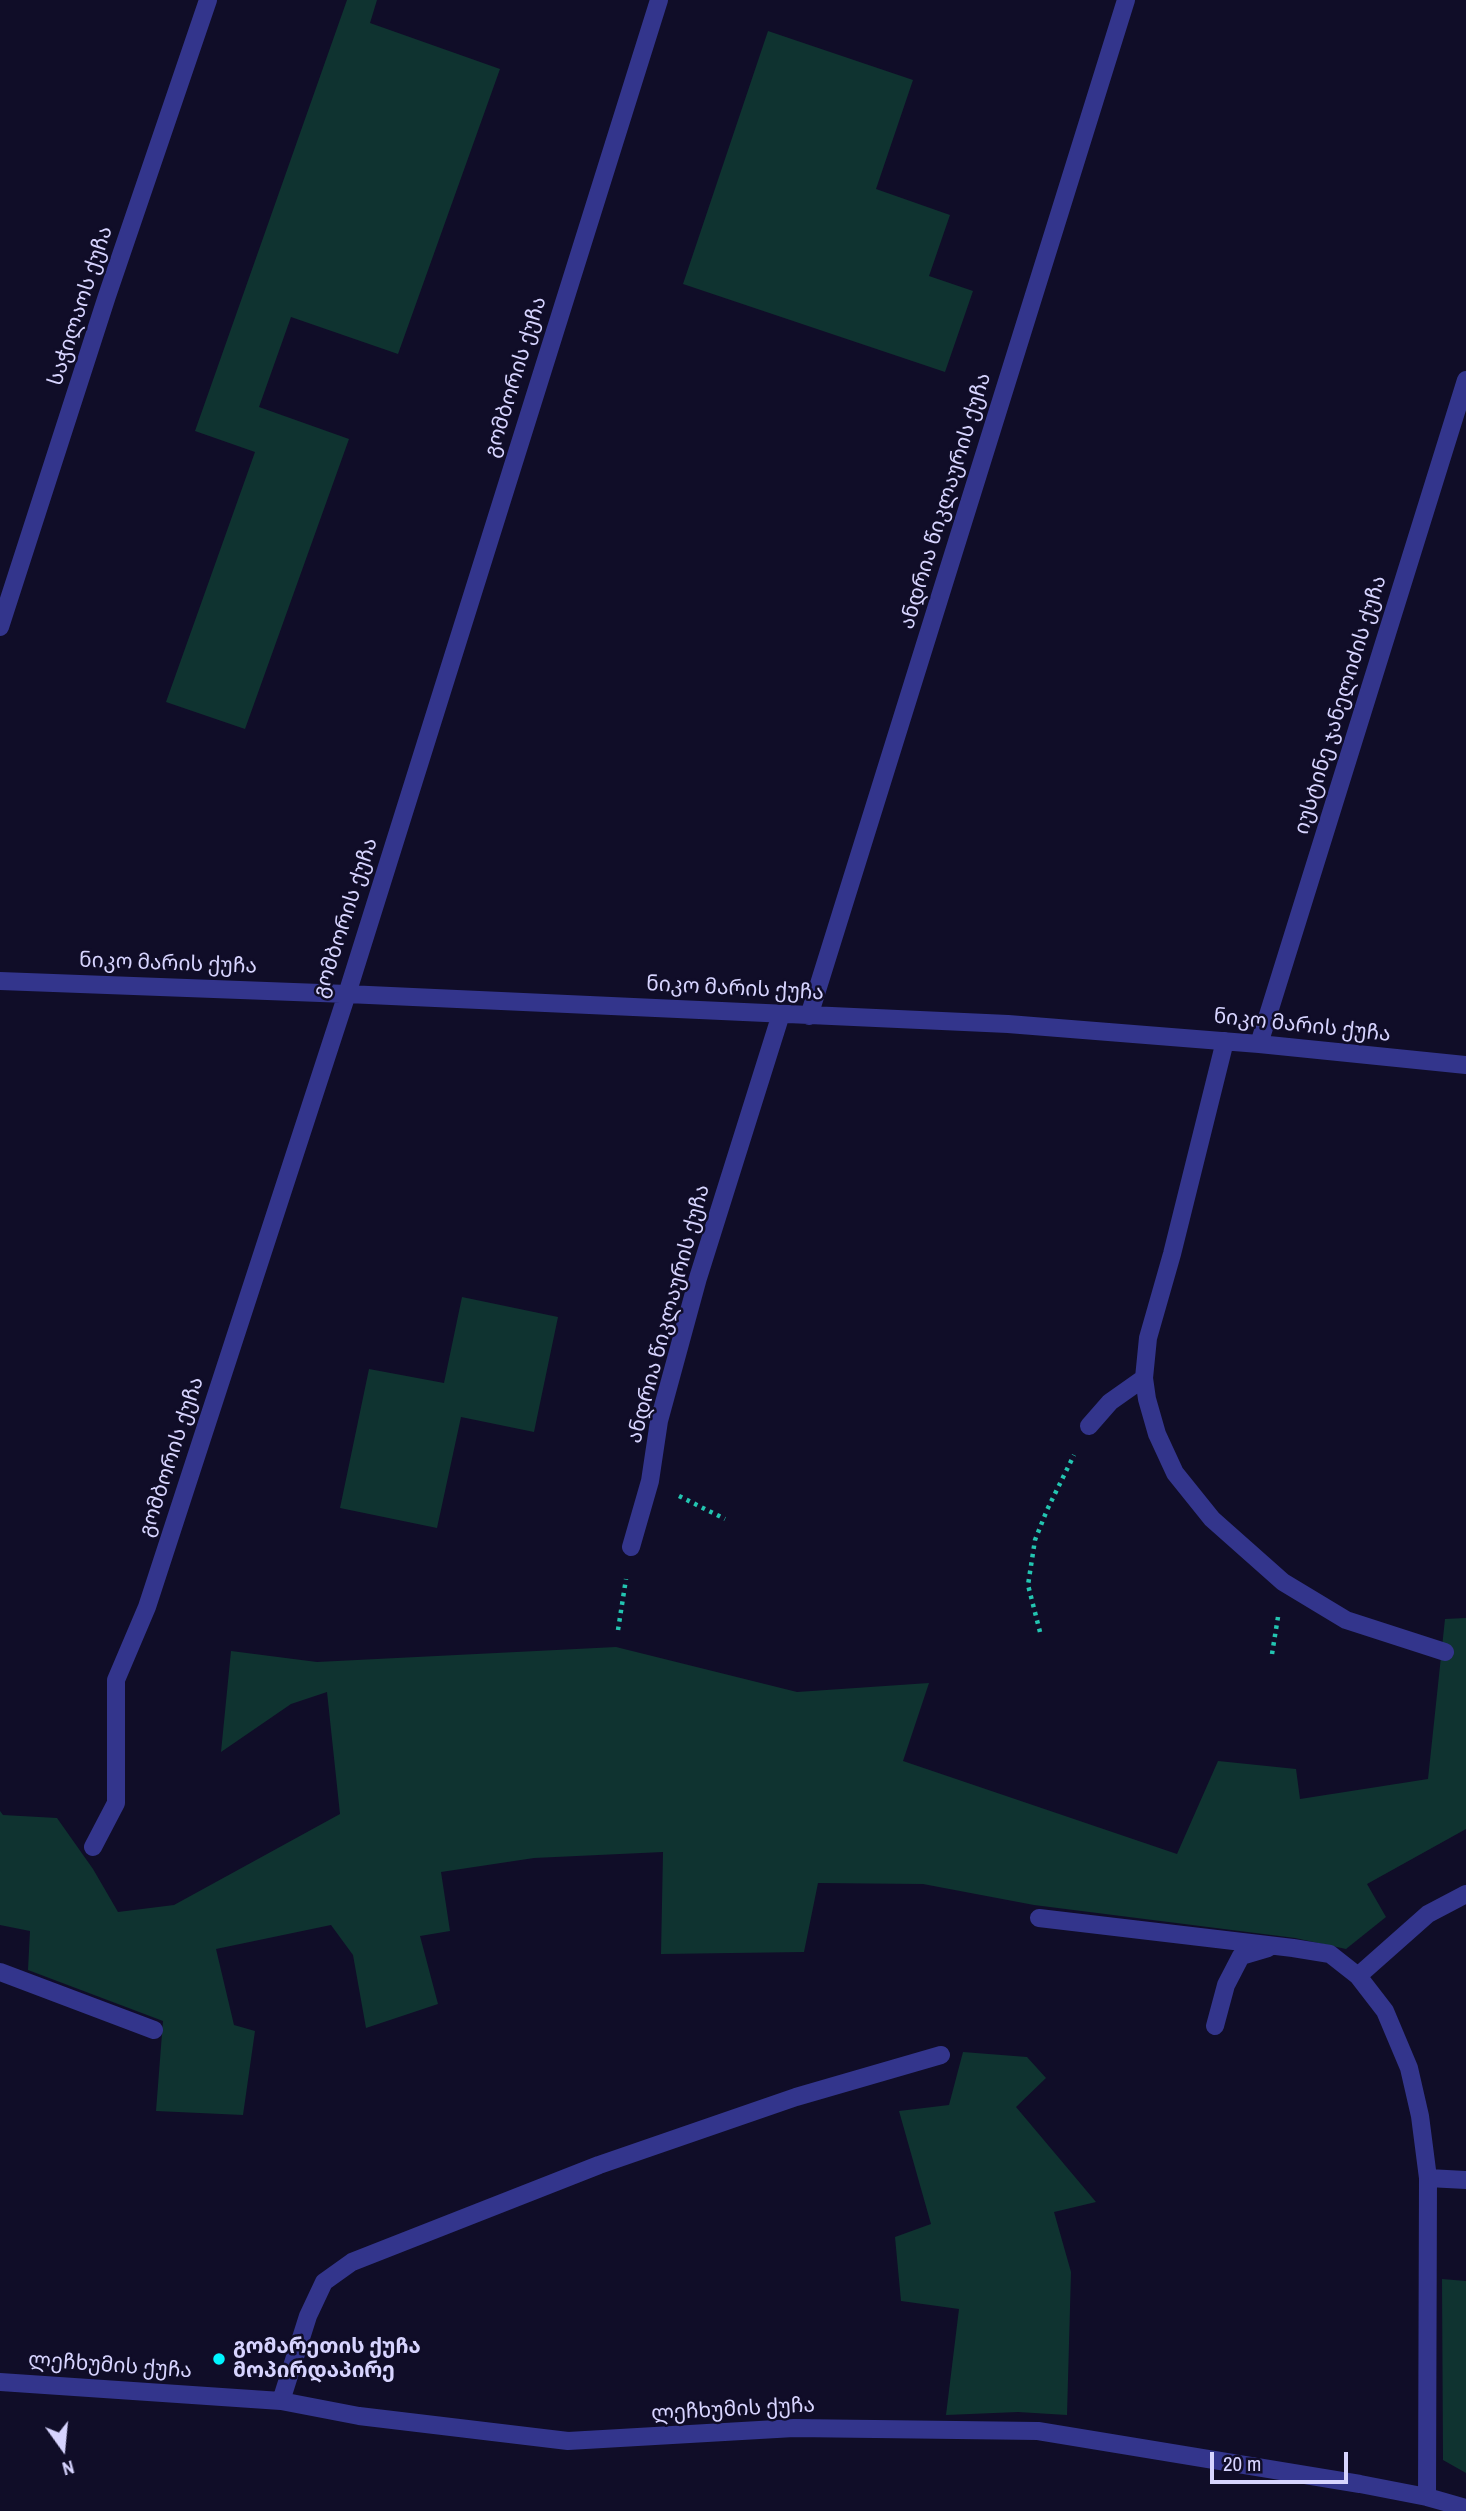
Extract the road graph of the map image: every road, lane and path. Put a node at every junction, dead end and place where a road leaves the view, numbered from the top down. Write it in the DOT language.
graph roads {
  1 [pos="208,0"];
  2 [pos="659,0"];
  3 [pos="1126,0"];
  4 [pos="1466,380"];
  5 [pos="1462,408"];
  6 [pos="0,627"];
  7 [pos="0,981"];
  8 [pos="346,994"];
  9 [pos="781,1014"];
  10 [pos="809,1016"];
  11 [pos="1225,1041"];
  12 [pos="1259,1044"];
  13 [pos="1466,1065"];
  14 [pos="1144,1378"];
  15 [pos="1088,1426"];
  16 [pos="650,1481"];
  17 [pos="725,1519"];
  18 [pos="631,1547"];
  19 [pos="618,1630"];
  20 [pos="1040,1632"];
  21 [pos="1445,1653"];
  22 [pos="93,1847"];
  23 [pos="1466,1894"];
  24 [pos="1039,1917"];
  25 [pos="1275,1945"];
  26 [pos="0,1972"];
  27 [pos="1358,1976"];
  28 [pos="1215,2026"];
  29 [pos="154,2030"];
  30 [pos="941,2054"];
  31 [pos="1428,2178"];
  32 [pos="1466,2180"];
  33 [pos="0,2382"];
  34 [pos="281,2401"];
  35 [pos="1427,2497"];
  36 [pos="1466,2508"];
  1 -- 6 [label="street, საჭილაოს ქუჩა"];
  2 -- 8 [label="street, გომბორის ქუჩა"];
  3 -- 10 [label="street, ანდრია წიკლაურის ქუჩა"];
  4 -- 5 [label="street, იუსტინე ჯანელიძის ქუჩა"];
  5 -- 12 [label="street, იუსტინე ჯანელიძის ქუჩა"];
  7 -- 8 [label="street, ნიკო მარის ქუჩა"];
  8 -- 9 [label="street, ნიკო მარის ქუჩა"];
  8 -- 22 [label="street, გომბორის ქუჩა"];
  9 -- 10 [label="street, ნიკო მარის ქუჩა"];
  9 -- 16 [label="street, ანდრია წიკლაურის ქუჩა"];
  10 -- 11 [label="street, ნიკო მარის ქუჩა"];
  11 -- 12 [label="street, ნიკო მარის ქუჩა"];
  11 -- 14 [label="street"];
  12 -- 13 [label="street, ნიკო მარის ქუჩა"];
  14 -- 15 [label="street"];
  14 -- 21 [label="street"];
  15 -- 20 [label="path"];
  16 -- 17 [label="path"];
  16 -- 18 [label="street, ანდრია წიკლაურის ქუჩა"];
  18 -- 19 [label="path"];
  23 -- 27 [label="street"];
  24 -- 25 [label="street"];
  25 -- 27 [label="street"];
  25 -- 28 [label="street"];
  26 -- 29 [label="street"];
  27 -- 31 [label="street"];
  30 -- 34 [label="street"];
  31 -- 32 [label="street"];
  31 -- 35 [label="street"];
  33 -- 34 [label="street, ლეჩხუმის ქუჩა"];
  34 -- 35 [label="street, ლეჩხუმის ქუჩა"];
  35 -- 36 [label="street, ლეჩხუმის ქუჩა"];
}
